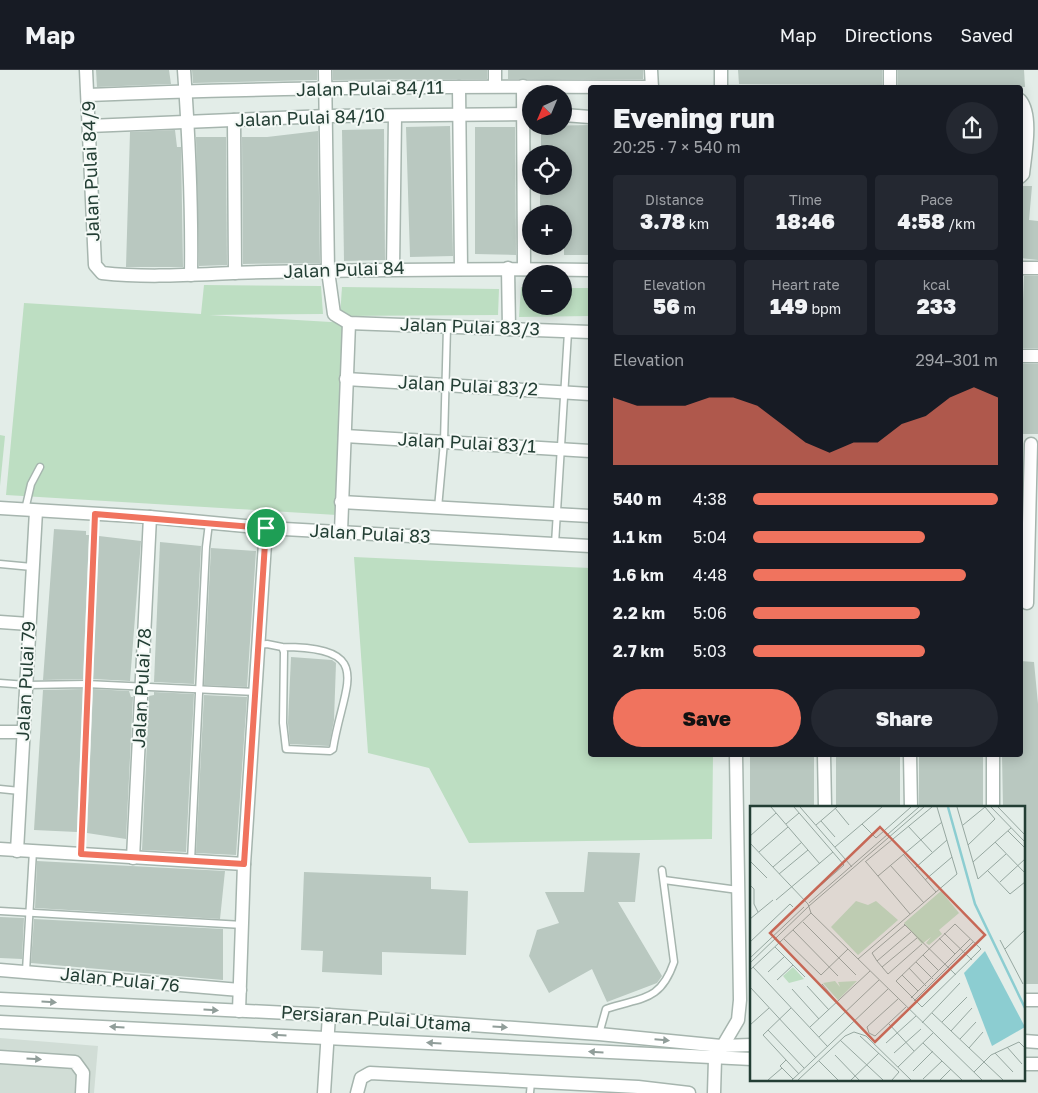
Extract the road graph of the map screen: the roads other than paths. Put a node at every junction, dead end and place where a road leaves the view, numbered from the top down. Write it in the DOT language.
graph roads {
  1 [pos="86,70"];
  2 [pos="184,70"];
  3 [pos="326,70"];
  4 [pos="495,70"];
  5 [pos="651,70"];
  6 [pos="721,70"];
  7 [pos="890,70"];
  8 [pos="652,85"];
  9 [pos="722,85"];
  10 [pos="890,85"];
  11 [pos="495,86"];
  12 [pos="522,86"];
  13 [pos="572,86"];
  14 [pos="459,87"];
  15 [pos="588,87"];
  16 [pos="326,90"];
  17 [pos="186,91"];
  18 [pos="88,95"];
  19 [pos="1023,104"];
  20 [pos="522,113"];
  21 [pos="460,114"];
  22 [pos="326,116"];
  23 [pos="395,116"];
  24 [pos="572,116"];
  25 [pos="588,117"];
  26 [pos="234,120"];
  27 [pos="189,121"];
  28 [pos="89,126"];
  29 [pos="527,135"];
  30 [pos="1023,174"];
  31 [pos="524,265"];
  32 [pos="393,268"];
  33 [pos="461,268"];
  34 [pos="508,268"];
  35 [pos="522,268"];
  36 [pos="1023,268"];
  37 [pos="1038,268"];
  38 [pos="572,269"];
  39 [pos="588,270"];
  40 [pos="98,271"];
  41 [pos="328,271"];
  42 [pos="235,273"];
  43 [pos="191,275"];
  44 [pos="349,323"];
  45 [pos="446,326"];
  46 [pos="509,329"];
  47 [pos="568,332"];
  48 [pos="588,332"];
  49 [pos="1023,356"];
  50 [pos="1038,356"];
  51 [pos="346,379"];
  52 [pos="444,385"];
  53 [pos="562,392"];
  54 [pos="588,394"];
  55 [pos="345,436"];
  56 [pos="444,442"];
  57 [pos="1030,443"];
  58 [pos="561,449"];
  59 [pos="588,451"];
  60 [pos="40,467"];
  61 [pos="341,502"];
  62 [pos="0,508"];
  63 [pos="438,508"];
  64 [pos="31,511"];
  65 [pos="95,514"];
  66 [pos="557,514"];
  67 [pos="588,516"];
  68 [pos="150,517"];
  69 [pos="209,523"];
  70 [pos="266,528"];
  71 [pos="341,532"];
  72 [pos="555,544"];
  73 [pos="588,546"];
  74 [pos="0,564"];
  75 [pos="32,566"];
  76 [pos="1027,603"];
  77 [pos="0,622"];
  78 [pos="29,624"];
  79 [pos="258,645"];
  80 [pos="282,647"];
  81 [pos="0,683"];
  82 [pos="86,684"];
  83 [pos="27,685"];
  84 [pos="141,688"];
  85 [pos="200,690"];
  86 [pos="256,692"];
  87 [pos="0,732"];
  88 [pos="23,732"];
  89 [pos="736,757"];
  90 [pos="824,757"];
  91 [pos="910,757"];
  92 [pos="993,757"];
  93 [pos="0,789"];
  94 [pos="20,791"];
  95 [pos="825,806"];
  96 [pos="911,806"];
  97 [pos="993,806"];
  98 [pos="0,849"];
  99 [pos="17,851"];
  100 [pos="33,851"];
  101 [pos="81,854"];
  102 [pos="133,858"];
  103 [pos="191,861"];
  104 [pos="244,864"];
  105 [pos="662,870"];
  106 [pos="664,880"];
  107 [pos="738,890"];
  108 [pos="0,911"];
  109 [pos="30,912"];
  110 [pos="243,925"];
  111 [pos="0,970"];
  112 [pos="26,971"];
  113 [pos="240,990"];
  114 [pos="0,999"];
  115 [pos="746,1000"];
  116 [pos="239,1011"];
  117 [pos="329,1015"];
  118 [pos="0,1022"];
  119 [pos="599,1034"];
  120 [pos="328,1037"];
  121 [pos="750,1045"];
  122 [pos="721,1046"];
  123 [pos="0,1058"];
  124 [pos="715,1059"];
  125 [pos="750,1059"];
  126 [pos="530,1087"];
  127 [pos="82,1093"];
  128 [pos="324,1093"];
  129 [pos="357,1093"];
  130 [pos="689,1093"];
  131 [pos="714,1093"];
  1 -- 18 [label="street, Jalan Pulai 84/9"];
  2 -- 17 [label="street"];
  3 -- 16 [label="street"];
  4 -- 11 [label="street"];
  5 -- 8 [label="street, Jalan Pulai 84/11"];
  6 -- 9 [label="street"];
  7 -- 10 [label="street"];
  11 -- 12 [label="street, Jalan Pulai 84/11"];
  11 -- 14 [label="street, Jalan Pulai 84/11"];
  13 -- 15 [label="street, Jalan Pulai 84/11"];
  14 -- 16 [label="street, Jalan Pulai 84/11"];
  14 -- 21 [label="street"];
  16 -- 17 [label="street, Jalan Pulai 84/11"];
  16 -- 22 [label="street"];
  17 -- 18 [label="street, Jalan Pulai 84/11"];
  17 -- 27 [label="street"];
  18 -- 28 [label="street, Jalan Pulai 84/9"];
  19 -- 30 [label="street"];
  20 -- 21 [label="street, Jalan Pulai 84/10"];
  21 -- 23 [label="street, Jalan Pulai 84/10"];
  21 -- 33 [label="street"];
  22 -- 23 [label="street, Jalan Pulai 84/10"];
  22 -- 26 [label="street, Jalan Pulai 84/10"];
  22 -- 41 [label="street"];
  23 -- 32 [label="street"];
  24 -- 25 [label="street"];
  26 -- 27 [label="street, Jalan Pulai 84/10"];
  26 -- 42 [label="street"];
  27 -- 28 [label="street, Jalan Pulai 84/10"];
  27 -- 43 [label="street"];
  28 -- 40 [label="street, Jalan Pulai 84/9"];
  29 -- 31 [label="street"];
  32 -- 33 [label="street, Jalan Pulai 84"];
  32 -- 41 [label="street, Jalan Pulai 84"];
  33 -- 34 [label="street, Jalan Pulai 84"];
  34 -- 35 [label="street, Jalan Pulai 84"];
  34 -- 46 [label="street"];
  36 -- 37 [label="street"];
  38 -- 39 [label="street, Jalan Pulai 84"];
  40 -- 43 [label="street, Jalan Pulai 84"];
  41 -- 42 [label="street, Jalan Pulai 84"];
  41 -- 44 [label="street"];
  42 -- 43 [label="street, Jalan Pulai 84"];
  44 -- 45 [label="street, Jalan Pulai 83/3"];
  44 -- 51 [label="street"];
  45 -- 46 [label="street, Jalan Pulai 83/3"];
  45 -- 52 [label="lane"];
  46 -- 47 [label="street, Jalan Pulai 83/3"];
  47 -- 48 [label="street, Jalan Pulai 83/3"];
  47 -- 53 [label="lane"];
  49 -- 50 [label="street"];
  51 -- 52 [label="street, Jalan Pulai 83/2"];
  51 -- 55 [label="street"];
  52 -- 53 [label="street, Jalan Pulai 83/2"];
  52 -- 56 [label="lane"];
  53 -- 54 [label="street, Jalan Pulai 83/2"];
  53 -- 58 [label="lane"];
  55 -- 56 [label="street, Jalan Pulai 83/1"];
  55 -- 61 [label="street"];
  56 -- 58 [label="street, Jalan Pulai 83/1"];
  56 -- 63 [label="lane"];
  57 -- 76 [label="street"];
  58 -- 59 [label="street, Jalan Pulai 83/1"];
  58 -- 66 [label="lane"];
  60 -- 64 [label="lane"];
  61 -- 63 [label="street"];
  61 -- 71 [label="street"];
  62 -- 64 [label="street, Jalan Pulai 83"];
  63 -- 66 [label="street"];
  64 -- 65 [label="street, Jalan Pulai 83"];
  64 -- 75 [label="street, Jalan Pulai 79"];
  65 -- 68 [label="street, Jalan Pulai 83"];
  65 -- 82 [label="lane"];
  66 -- 67 [label="street"];
  66 -- 72 [label="lane"];
  68 -- 69 [label="street, Jalan Pulai 83"];
  68 -- 84 [label="street, Jalan Pulai 78"];
  69 -- 70 [label="street, Jalan Pulai 83"];
  69 -- 85 [label="lane"];
  70 -- 71 [label="street, Jalan Pulai 83"];
  70 -- 79 [label="street"];
  71 -- 72 [label="street, Jalan Pulai 83"];
  72 -- 73 [label="street, Jalan Pulai 83"];
  74 -- 75 [label="lane"];
  75 -- 78 [label="street, Jalan Pulai 79"];
  77 -- 78 [label="street"];
  78 -- 83 [label="street, Jalan Pulai 79"];
  79 -- 80 [label="lane"];
  79 -- 86 [label="street"];
  80 -- 80 [label="lane"];
  81 -- 83 [label="lane"];
  82 -- 83 [label="lane"];
  82 -- 84 [label="lane"];
  82 -- 101 [label="lane"];
  83 -- 88 [label="street, Jalan Pulai 79"];
  84 -- 85 [label="lane"];
  84 -- 102 [label="street, Jalan Pulai 78"];
  85 -- 86 [label="lane"];
  85 -- 103 [label="lane"];
  86 -- 104 [label="street"];
  87 -- 88 [label="street"];
  88 -- 94 [label="street, Jalan Pulai 79"];
  89 -- 107 [label="street"];
  90 -- 95 [label="street"];
  91 -- 96 [label="street"];
  92 -- 97 [label="street"];
  93 -- 94 [label="lane"];
  94 -- 99 [label="street, Jalan Pulai 79"];
  98 -- 99 [label="street"];
  99 -- 100 [label="street"];
  100 -- 101 [label="street"];
  100 -- 109 [label="lane"];
  101 -- 102 [label="street"];
  102 -- 103 [label="street"];
  103 -- 104 [label="street"];
  104 -- 110 [label="street"];
  105 -- 106 [label="lane"];
  106 -- 107 [label="lane"];
  106 -- 119 [label="lane"];
  107 -- 115 [label="street"];
  108 -- 109 [label="lane"];
  109 -- 110 [label="lane"];
  109 -- 112 [label="lane"];
  110 -- 113 [label="street"];
  111 -- 112 [label="street, Jalan Pulai 76"];
  112 -- 113 [label="street, Jalan Pulai 76"];
  113 -- 116 [label="street"];
  114 -- 116 [label="street, Persiaran Pulai Utama, one-way"];
  115 -- 122 [label="street"];
  116 -- 117 [label="street, Persiaran Pulai Utama"];
  117 -- 119 [label="street, Persiaran Pulai Utama, one-way"];
  117 -- 120 [label="street"];
  120 -- 118 [label="street, Persiaran Pulai Utama, one-way"];
  119 -- 122 [label="street, Persiaran Pulai Utama, one-way"];
  124 -- 120 [label="street, Persiaran Pulai Utama, one-way"];
  120 -- 128 [label="street"];
  121 -- 122 [label="street, Persiaran Pulai Utama"];
  122 -- 124 [label="street"];
  123 -- 127 [label="street, one-way"];
  124 -- 125 [label="street, Persiaran Pulai Utama"];
  124 -- 131 [label="street"];
  126 -- 129 [label="street"];
  126 -- 130 [label="street"];
}
